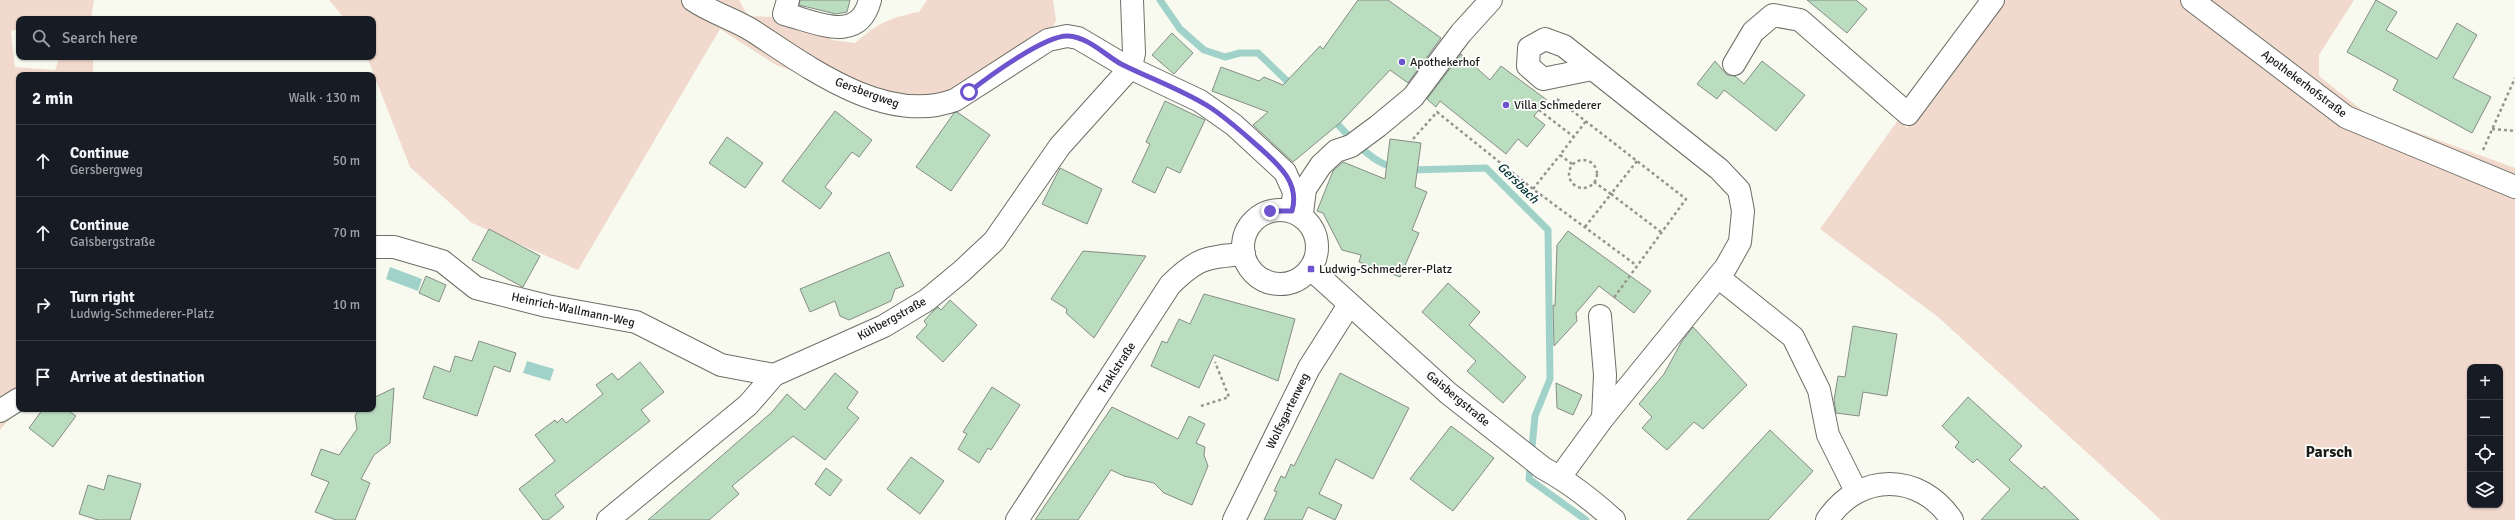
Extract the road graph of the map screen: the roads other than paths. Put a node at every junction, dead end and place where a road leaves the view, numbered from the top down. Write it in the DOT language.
graph roads {
  1 [pos="693,0"];
  2 [pos="788,0"];
  3 [pos="870,0"];
  4 [pos="1132,0"];
  5 [pos="1491,0"];
  6 [pos="1993,0"];
  7 [pos="2192,0"];
  8 [pos="1734,64"];
  9 [pos="1131,67"];
  10 [pos="1592,69"];
  11 [pos="2515,187"];
  12 [pos="1297,214"];
  13 [pos="376,247"];
  14 [pos="1244,254"];
  15 [pos="1311,269"];
  16 [pos="1718,277"];
  17 [pos="1350,305"];
  18 [pos="1600,316"];
  19 [pos="774,376"];
  20 [pos="16,401"];
  21 [pos="0,412"];
  22 [pos="1603,418"];
  23 [pos="1551,472"];
  24 [pos="1856,491"];
  25 [pos="608,520"];
  26 [pos="1017,520"];
  27 [pos="1234,520"];
  28 [pos="1614,520"];
  29 [pos="1827,520"];
  30 [pos="1952,520"];
  1 -- 9 [label="street, Gersbergweg"];
  2 -- 3 [label="street"];
  4 -- 9 [label="street"];
  5 -- 12 [label="street"];
  6 -- 8 [label="street"];
  7 -- 11 [label="street, Apothekerhofstraße"];
  9 -- 12 [label="street"];
  9 -- 19 [label="street, Kühbergstraße"];
  10 -- 10 [label="street"];
  10 -- 16 [label="street"];
  12 -- 14 [label="street"];
  12 -- 15 [label="street"];
  13 -- 19 [label="street, Heinrich-Wallmann-Weg"];
  14 -- 15 [label="street"];
  14 -- 26 [label="street, Traklstraße"];
  15 -- 17 [label="street, Gaisbergstraße"];
  16 -- 22 [label="street"];
  16 -- 24 [label="street"];
  17 -- 23 [label="street, Gaisbergstraße"];
  17 -- 27 [label="street, Wolfsgartenweg"];
  18 -- 22 [label="street"];
  19 -- 25 [label="street, Kühbergstraße"];
  20 -- 21 [label="street"];
  22 -- 23 [label="street"];
  23 -- 28 [label="street, Gaisbergstraße"];
  24 -- 29 [label="street"];
  24 -- 30 [label="street"];
}
